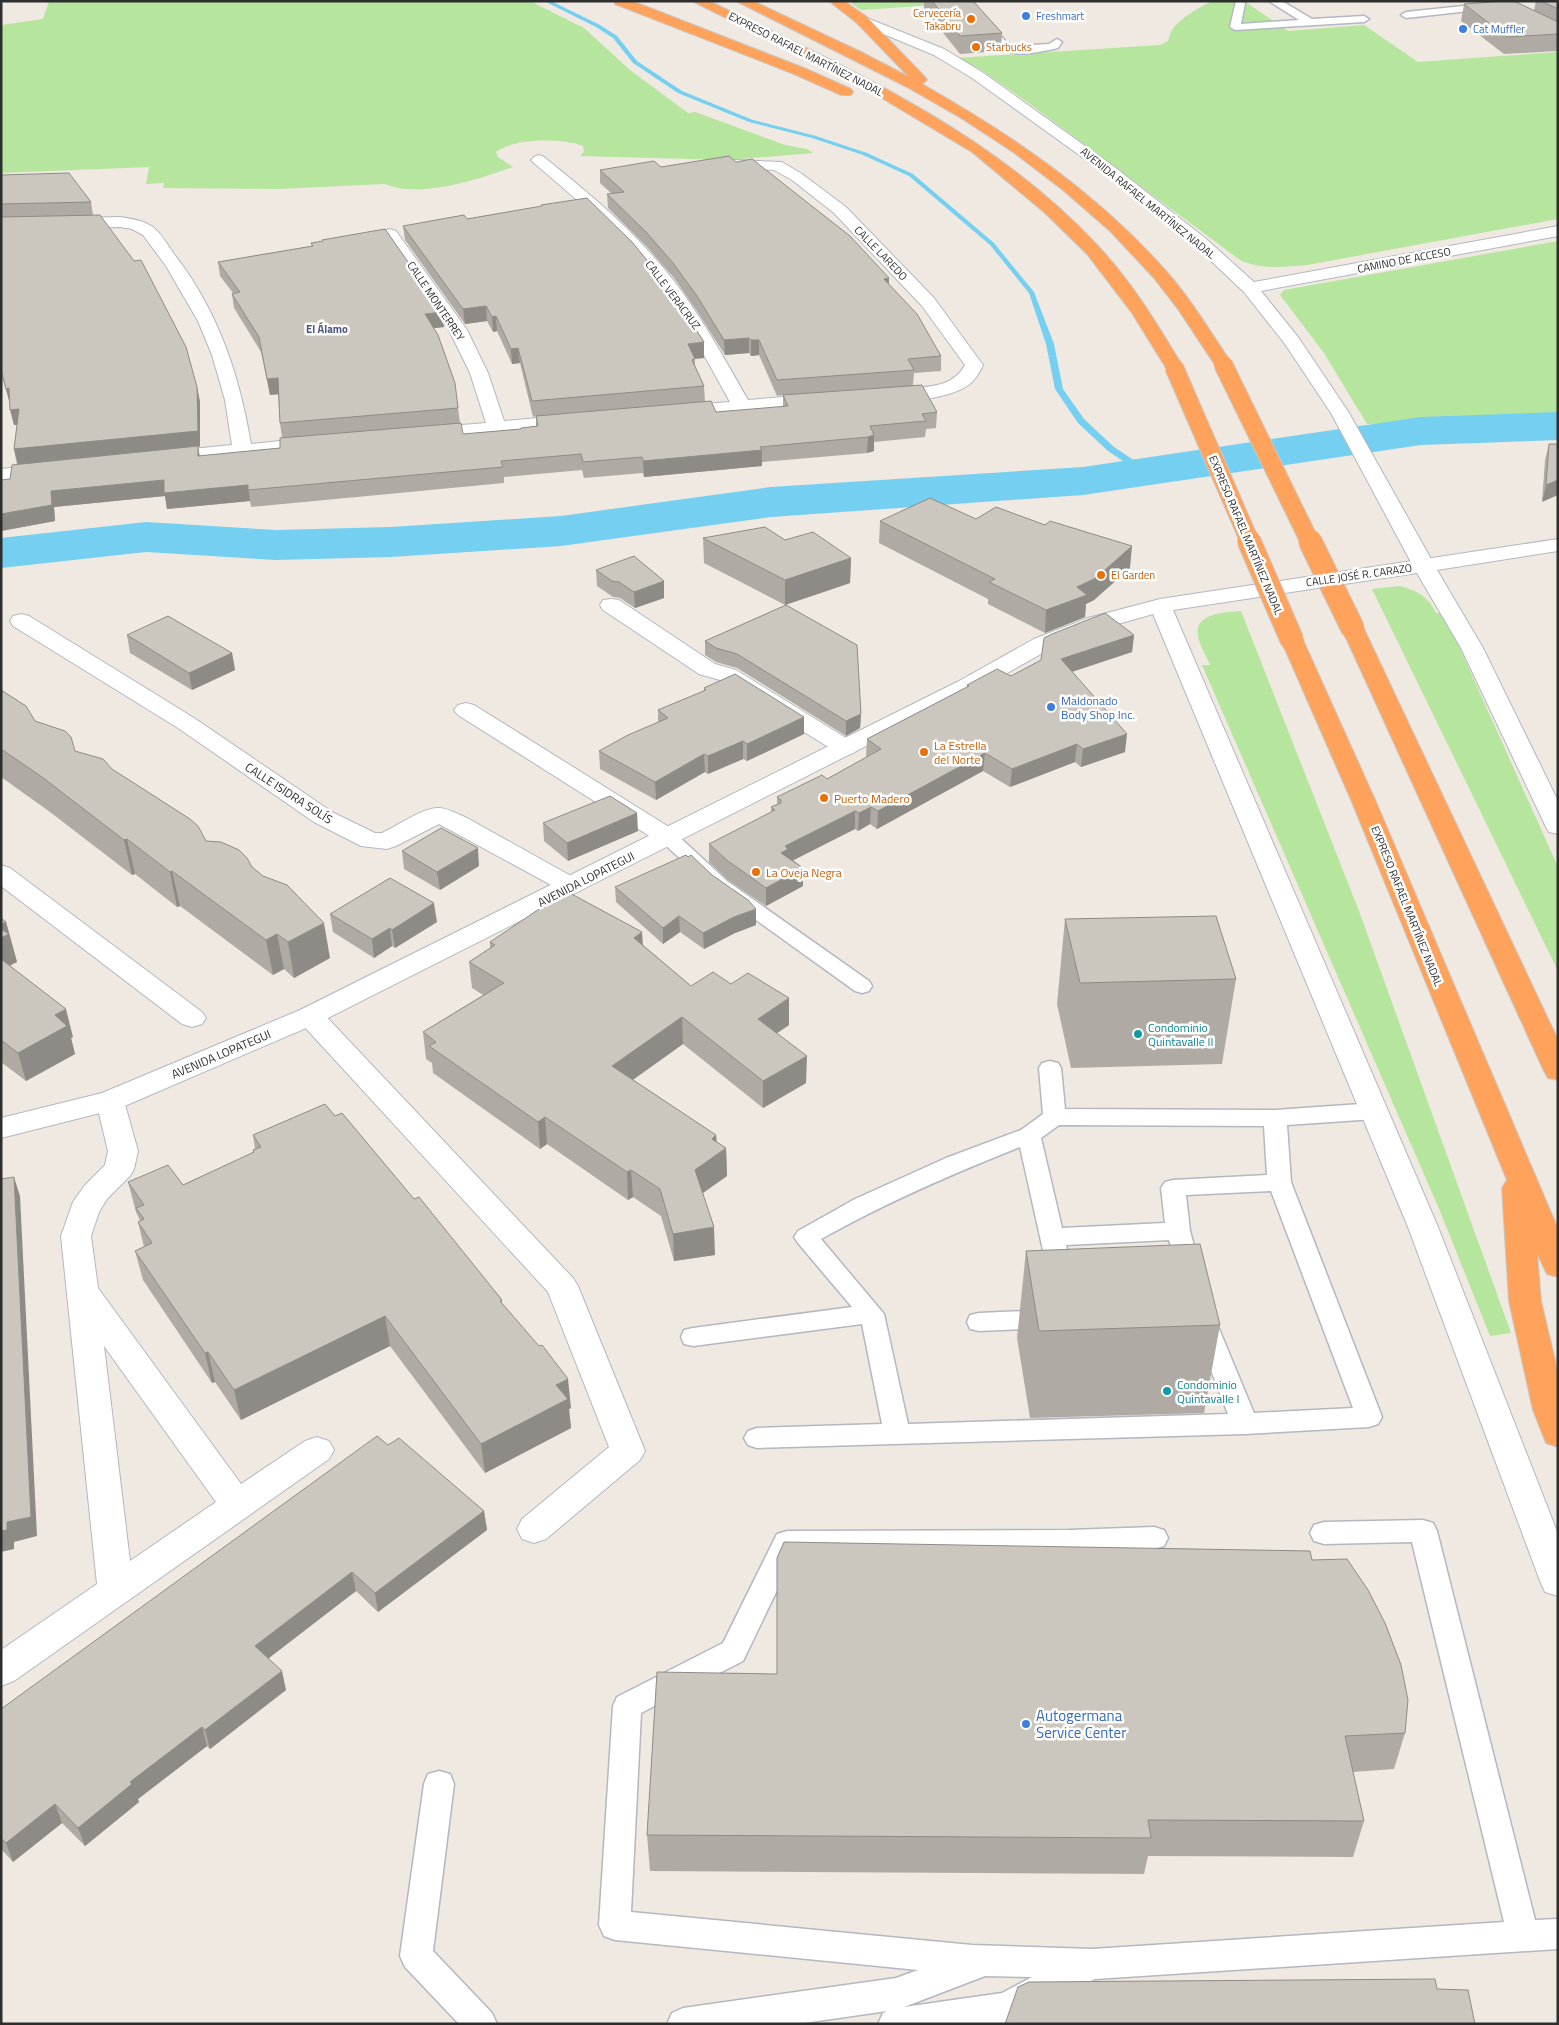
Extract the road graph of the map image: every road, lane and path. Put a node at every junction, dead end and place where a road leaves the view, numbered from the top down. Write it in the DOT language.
graph roads {
  1 [pos="620,1"];
  2 [pos="698,1"];
  3 [pos="742,1"];
  4 [pos="835,1"];
  5 [pos="1274,1"];
  6 [pos="1434,1"];
  7 [pos="1240,3"];
  8 [pos="1492,4"];
  9 [pos="822,7"];
  10 [pos="1451,10"];
  11 [pos="1406,15"];
  12 [pos="1364,19"];
  13 [pos="862,20"];
  14 [pos="1310,22"];
  15 [pos="991,31"];
  16 [pos="1558,35"];
  17 [pos="1057,42"];
  18 [pos="903,62"];
  19 [pos="933,94"];
  20 [pos="860,99"];
  21 [pos="894,115"];
  22 [pos="977,149"];
  23 [pos="539,160"];
  24 [pos="734,165"];
  25 [pos="1,225"];
  26 [pos="1558,231"];
  27 [pos="390,234"];
  28 [pos="1250,288"];
  29 [pos="868,397"];
  30 [pos="839,399"];
  31 [pos="742,406"];
  32 [pos="663,413"];
  33 [pos="585,420"];
  34 [pos="497,428"];
  35 [pos="409,435"];
  36 [pos="340,441"];
  37 [pos="242,450"];
  38 [pos="143,460"];
  39 [pos="64,468"];
  40 [pos="1,475"];
  41 [pos="1558,545"];
  42 [pos="1424,566"];
  43 [pos="611,605"];
  44 [pos="1160,605"];
  45 [pos="21,621"];
  46 [pos="466,710"];
  47 [pos="846,748"];
  48 [pos="1558,827"];
  49 [pos="668,838"];
  50 [pos="1,873"];
  51 [pos="571,886"];
  52 [pos="862,986"];
  53 [pos="310,1016"];
  54 [pos="192,1018"];
  55 [pos="1050,1068"];
  56 [pos="1558,1071"];
  57 [pos="110,1101"];
  58 [pos="1375,1111"];
  59 [pos="1054,1117"];
  60 [pos="1275,1118"];
  61 [pos="1,1128"];
  62 [pos="1029,1135"];
  63 [pos="1515,1167"];
  64 [pos="1279,1182"];
  65 [pos="1178,1231"];
  66 [pos="1053,1237"];
  67 [pos="1558,1266"];
  68 [pos="82,1292"];
  69 [pos="872,1314"];
  70 [pos="978,1322"];
  71 [pos="693,1337"];
  72 [pos="1245,1424"];
  73 [pos="897,1434"];
  74 [pos="1558,1434"];
  75 [pos="757,1438"];
  76 [pos="317,1450"];
  77 [pos="237,1505"];
  78 [pos="534,1529"];
  79 [pos="1324,1533"];
  80 [pos="1154,1538"];
  81 [pos="1558,1581"];
  82 [pos="115,1590"];
  83 [pos="1,1670"];
  84 [pos="439,1784"];
  85 [pos="1558,1934"];
  86 [pos="1523,1936"];
  87 [pos="985,1960"];
  88 [pos="1092,1964"];
  89 [pos="481,2024"];
  90 [pos="683,2024"];
  91 [pos="894,2024"];
  1 -- 20 [label="highway"];
  2 -- 22 [label="highway, EXPRESO RAFAEL MARTÍNEZ NADAL"];
  3 -- 19 [label="highway, EXPRESO RAFAEL MARTÍNEZ NADAL"];
  4 -- 13 [label="highway"];
  5 -- 14 [label="lane"];
  6 -- 10 [label="lane"];
  7 -- 14 [label="lane"];
  8 -- 10 [label="lane"];
  8 -- 16 [label="street"];
  9 -- 18 [label="highway"];
  10 -- 11 [label="lane"];
  12 -- 14 [label="lane"];
  13 -- 18 [label="highway"];
  13 -- 28 [label="street, AVENIDA RAFAEL MARTÍNEZ NADAL"];
  15 -- 17 [label="lane"];
  18 -- 19 [label="highway"];
  19 -- 56 [label="highway, EXPRESO RAFAEL MARTÍNEZ NADAL, bridge"];
  21 -- 22 [label="highway"];
  22 -- 63 [label="highway, EXPRESO RAFAEL MARTÍNEZ NADAL, bridge"];
  23 -- 31 [label="street, CALLE VERACRUZ"];
  24 -- 29 [label="street, CALLE LAREDO"];
  25 -- 37 [label="street"];
  26 -- 28 [label="street, CAMINO DE ACCESO"];
  27 -- 34 [label="street, CALLE MONTERREY"];
  28 -- 42 [label="street, AVENIDA RAFAEL MARTÍNEZ NADAL"];
  30 -- 31 [label="street"];
  31 -- 32 [label="street"];
  33 -- 34 [label="street"];
  34 -- 35 [label="street"];
  36 -- 37 [label="street"];
  37 -- 38 [label="street"];
  39 -- 40 [label="street"];
  41 -- 42 [label="street, CALLE JOSÉ R. CARAZO"];
  42 -- 44 [label="street, CALLE JOSÉ R. CARAZO"];
  42 -- 48 [label="street, AVENIDA RAFAEL MARTÍNEZ NADAL"];
  43 -- 47 [label="street"];
  44 -- 47 [label="street, AVENIDA LOPATEGUI"];
  44 -- 58 [label="street"];
  45 -- 51 [label="street, CALLE ISIDRA SOLÍS"];
  46 -- 49 [label="street"];
  47 -- 49 [label="street, AVENIDA LOPATEGUI"];
  49 -- 51 [label="street, AVENIDA LOPATEGUI"];
  49 -- 52 [label="lane"];
  50 -- 54 [label="street"];
  51 -- 53 [label="street, AVENIDA LOPATEGUI"];
  53 -- 57 [label="street, AVENIDA LOPATEGUI"];
  53 -- 78 [label="street"];
  55 -- 59 [label="lane"];
  57 -- 61 [label="street, AVENIDA LOPATEGUI"];
  57 -- 68 [label="street"];
  58 -- 60 [label="lane"];
  58 -- 81 [label="street"];
  59 -- 60 [label="lane"];
  59 -- 62 [label="lane"];
  60 -- 64 [label="lane"];
  62 -- 66 [label="lane"];
  62 -- 69 [label="lane"];
  63 -- 67 [label="highway, EXPRESO RAFAEL MARTÍNEZ NADAL"];
  63 -- 74 [label="highway"];
  64 -- 65 [label="lane"];
  64 -- 72 [label="lane"];
  65 -- 66 [label="lane"];
  65 -- 72 [label="lane"];
  66 -- 70 [label="lane"];
  68 -- 77 [label="street"];
  68 -- 82 [label="street"];
  69 -- 71 [label="lane"];
  69 -- 73 [label="lane"];
  72 -- 73 [label="lane"];
  73 -- 75 [label="lane"];
  76 -- 77 [label="street"];
  77 -- 82 [label="street"];
  79 -- 86 [label="lane"];
  80 -- 87 [label="lane"];
  82 -- 83 [label="street"];
  84 -- 89 [label="lane"];
  85 -- 86 [label="lane"];
  86 -- 88 [label="lane"];
  87 -- 88 [label="lane"];
  87 -- 90 [label="lane"];
  88 -- 91 [label="lane"];
}
